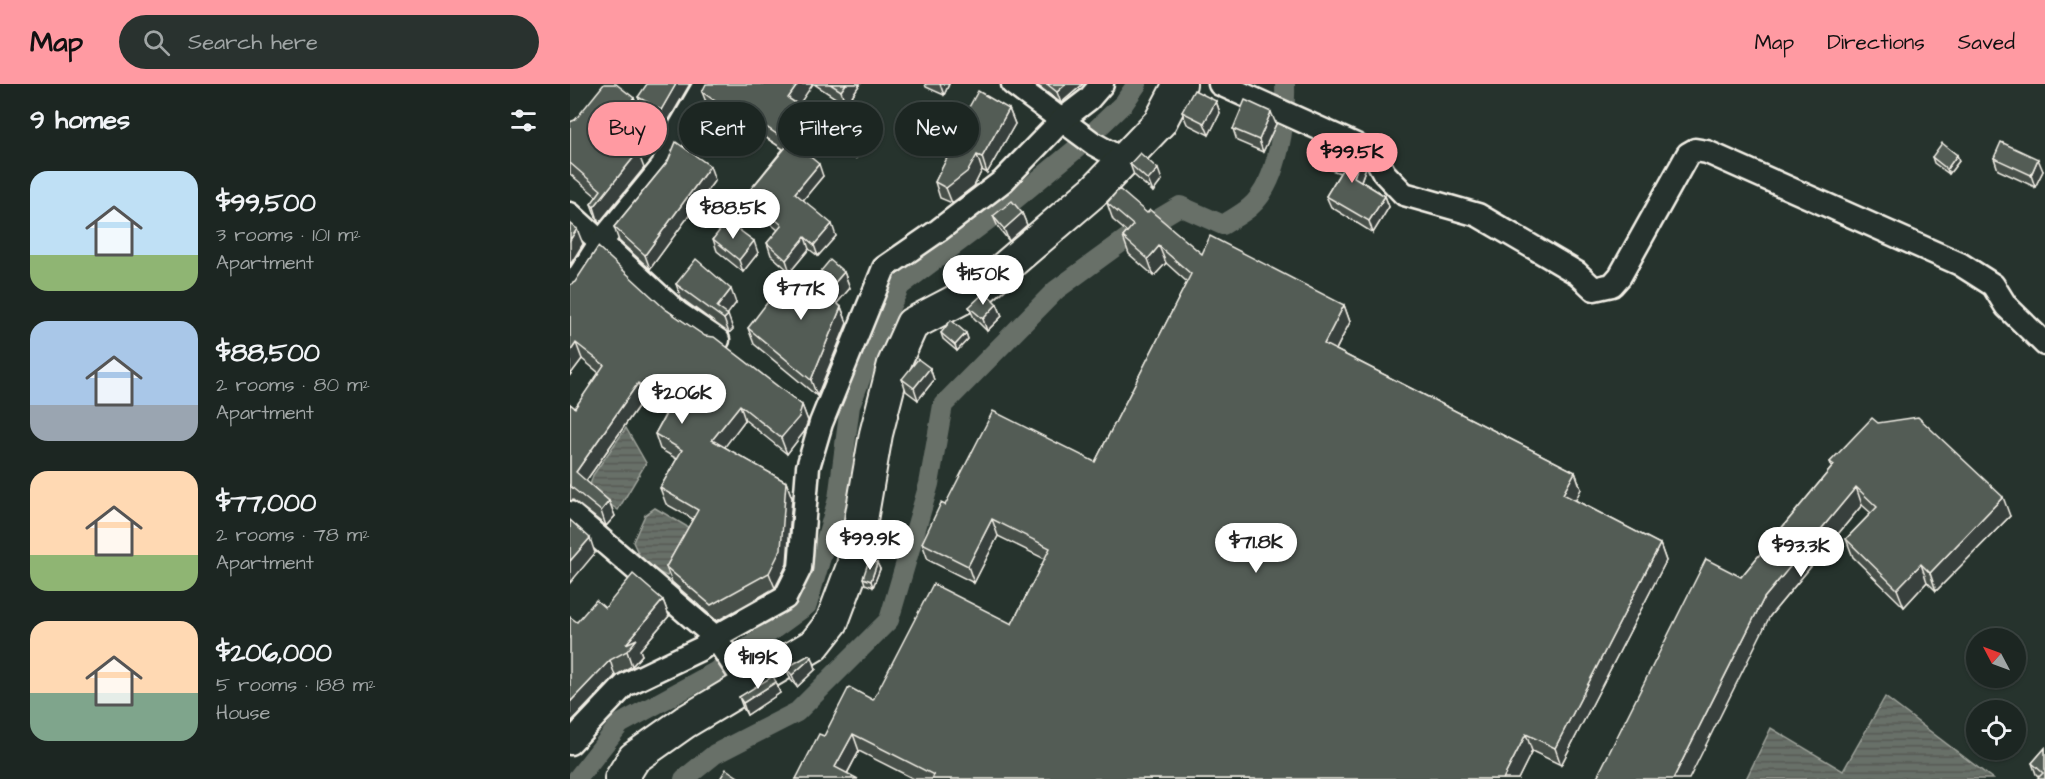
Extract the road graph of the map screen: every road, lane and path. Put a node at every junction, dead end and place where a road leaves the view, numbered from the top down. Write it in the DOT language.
graph roads {
  1 [pos="1013,84"];
  2 [pos="1102,84"];
  3 [pos="1180,84"];
  4 [pos="1220,84"];
  5 [pos="704,87"];
  6 [pos="1066,122"];
  7 [pos="1123,160"];
  8 [pos="570,214"];
  9 [pos="600,243"];
  10 [pos="570,290"];
  11 [pos="718,340"];
  12 [pos="2045,344"];
  13 [pos="570,513"];
  14 [pos="718,640"];
  15 [pos="747,685"];
  16 [pos="570,743"];
  17 [pos="621,779"];
  1 -- 6 [label="street"];
  2 -- 6 [label="street"];
  3 -- 7 [label="street"];
  4 -- 12 [label="street"];
  5 -- 9 [label="street"];
  6 -- 7 [label="street"];
  6 -- 14 [label="street"];
  7 -- 15 [label="street"];
  8 -- 9 [label="street"];
  9 -- 10 [label="street"];
  9 -- 11 [label="street"];
  13 -- 14 [label="street"];
  14 -- 15 [label="street"];
  14 -- 16 [label="street"];
  15 -- 17 [label="street"];
}
